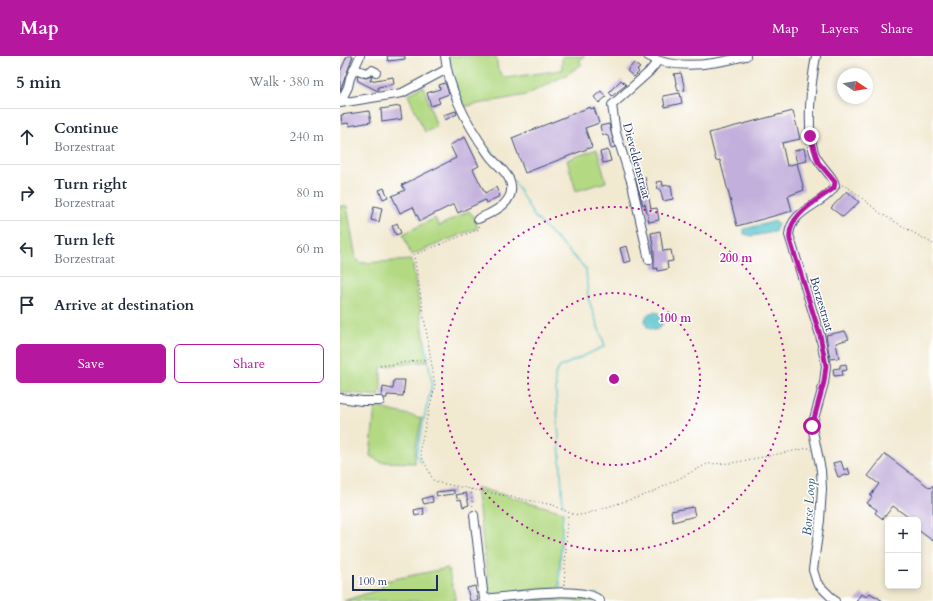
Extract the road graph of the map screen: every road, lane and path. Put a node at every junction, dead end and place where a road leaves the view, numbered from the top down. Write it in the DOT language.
graph roads {
  1 [pos="360,56"];
  2 [pos="445,56"];
  3 [pos="648,56"];
  4 [pos="746,56"];
  5 [pos="816,56"];
  6 [pos="658,61"];
  7 [pos="355,69"];
  8 [pos="446,69"];
  9 [pos="376,72"];
  10 [pos="342,103"];
  11 [pos="835,184"];
  12 [pos="478,220"];
  13 [pos="933,244"];
  14 [pos="649,260"];
  15 [pos="430,359"];
  16 [pos="380,366"];
  17 [pos="340,398"];
  18 [pos="380,401"];
  19 [pos="816,447"];
  20 [pos="470,488"];
  21 [pos="568,512"];
  22 [pos="474,515"];
  23 [pos="562,593"];
  24 [pos="600,601"];
  25 [pos="835,601"];
  1 -- 7 [label="street"];
  2 -- 8 [label="street"];
  3 -- 6 [label="street"];
  4 -- 6 [label="street"];
  5 -- 11 [label="street"];
  6 -- 14 [label="street, Dieveldenstraat"];
  7 -- 9 [label="street"];
  7 -- 10 [label="street"];
  8 -- 10 [label="street"];
  8 -- 12 [label="street"];
  11 -- 13 [label="path"];
  11 -- 19 [label="street, Borzestraat"];
  12 -- 15 [label="path"];
  15 -- 16 [label="path"];
  15 -- 20 [label="path"];
  17 -- 18 [label="street"];
  19 -- 21 [label="path"];
  19 -- 25 [label="street, Borzestraat"];
  20 -- 21 [label="path"];
  20 -- 22 [label="path"];
  21 -- 23 [label="path"];
  22 -- 23 [label="street"];
  23 -- 24 [label="street"];
}
